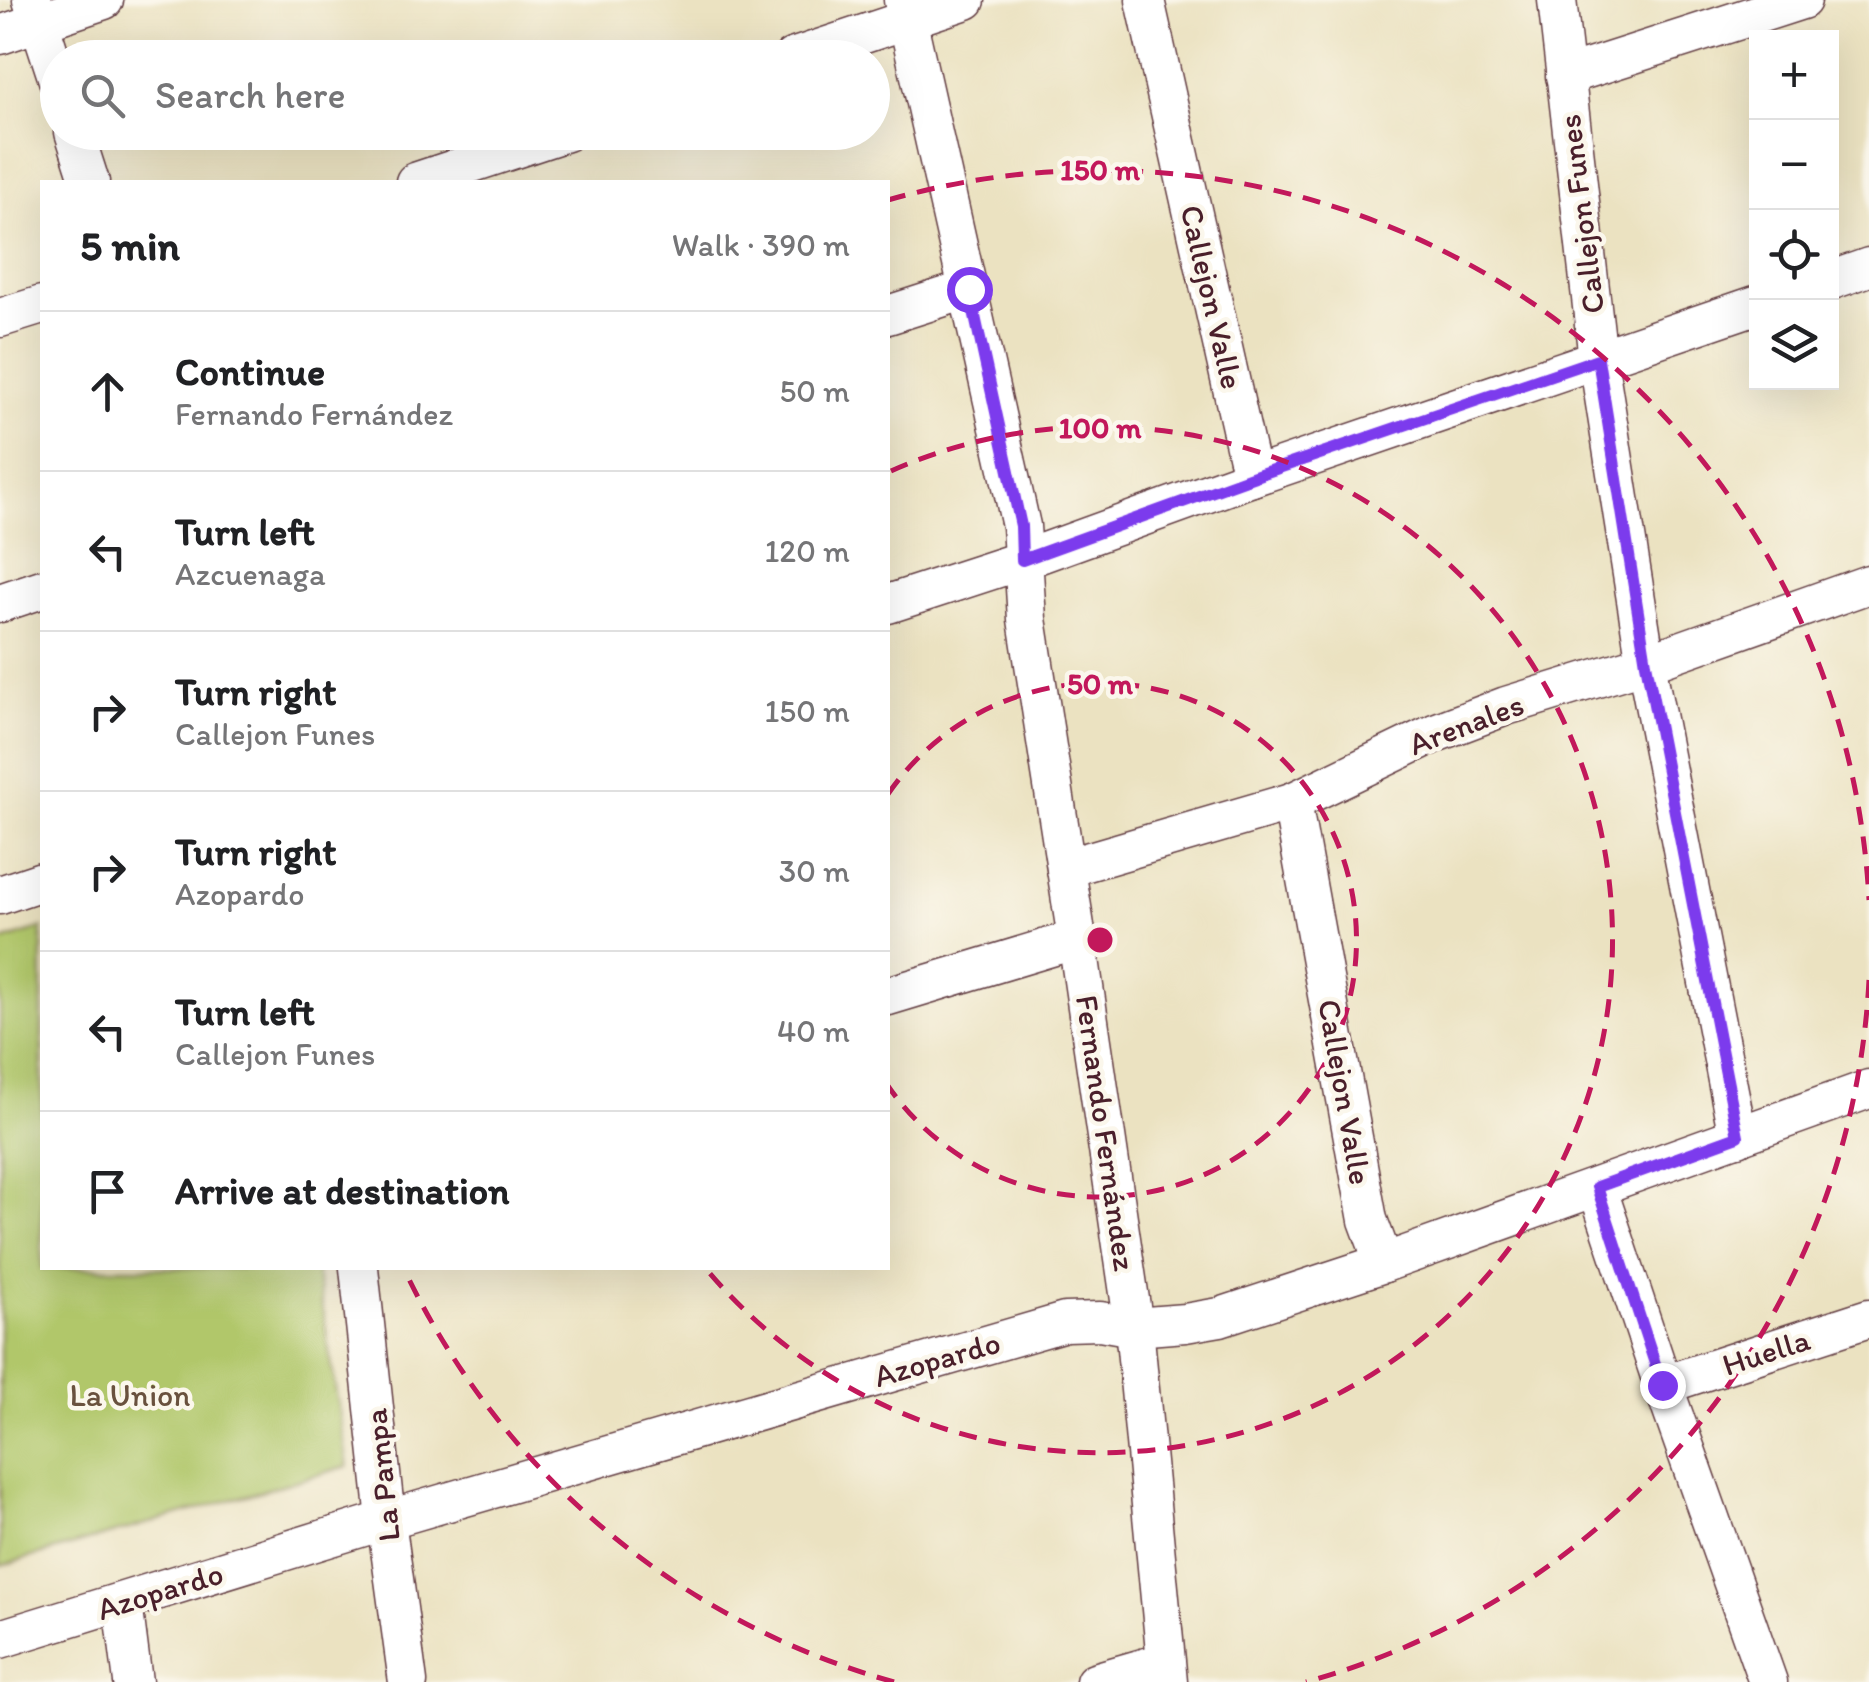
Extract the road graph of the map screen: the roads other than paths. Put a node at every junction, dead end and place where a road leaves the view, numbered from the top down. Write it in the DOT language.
graph roads {
  1 [pos="104,0"];
  2 [pos="966,0"];
  3 [pos="1145,0"];
  4 [pos="1556,0"];
  5 [pos="1802,0"];
  6 [pos="905,10"];
  7 [pos="36,11"];
  8 [pos="0,35"];
  9 [pos="45,40"];
  10 [pos="834,40"];
  11 [pos="1565,76"];
  12 [pos="80,150"];
  13 [pos="512,150"];
  14 [pos="89,180"];
  15 [pos="421,180"];
  16 [pos="1869,267"];
  17 [pos="1839,278"];
  18 [pos="969,289"];
  19 [pos="40,306"];
  20 [pos="1749,307"];
  21 [pos="890,314"];
  22 [pos="0,318"];
  23 [pos="1598,359"];
  24 [pos="1252,477"];
  25 [pos="1022,560"];
  26 [pos="1869,584"];
  27 [pos="40,590"];
  28 [pos="0,603"];
  29 [pos="890,603"];
  30 [pos="1646,663"];
  31 [pos="1292,802"];
  32 [pos="1066,868"];
  33 [pos="40,881"];
  34 [pos="0,894"];
  35 [pos="1077,939"];
  36 [pos="890,995"];
  37 [pos="1869,1089"];
  38 [pos="1738,1136"];
  39 [pos="1597,1187"];
  40 [pos="1384,1262"];
  41 [pos="360,1270"];
  42 [pos="1869,1318"];
  43 [pos="1134,1326"];
  44 [pos="1662,1385"];
  45 [pos="386,1520"];
  46 [pos="123,1602"];
  47 [pos="0,1639"];
  48 [pos="1166,1672"];
  49 [pos="133,1682"];
  50 [pos="408,1682"];
  51 [pos="1095,1682"];
  52 [pos="1768,1682"];
  1 -- 7 [label="street"];
  2 -- 6 [label="street"];
  3 -- 24 [label="street, Callejon Valle"];
  4 -- 11 [label="street, Callejon Funes"];
  5 -- 11 [label="street"];
  6 -- 10 [label="street"];
  6 -- 18 [label="street, Fernando Fernández"];
  7 -- 8 [label="street"];
  7 -- 9 [label="street"];
  11 -- 23 [label="street, Callejon Funes"];
  12 -- 14 [label="street"];
  13 -- 15 [label="street"];
  16 -- 17 [label="street"];
  18 -- 21 [label="street"];
  18 -- 25 [label="street, Fernando Fernández"];
  19 -- 22 [label="street"];
  20 -- 23 [label="street"];
  23 -- 24 [label="street"];
  23 -- 30 [label="street, Callejon Funes"];
  24 -- 25 [label="street"];
  25 -- 29 [label="street"];
  25 -- 32 [label="street, Fernando Fernández"];
  26 -- 30 [label="street, Arenales"];
  27 -- 28 [label="street"];
  30 -- 31 [label="street, Arenales"];
  30 -- 38 [label="street, Callejon Funes"];
  31 -- 32 [label="street, Arenales"];
  31 -- 40 [label="street, Callejon Valle"];
  32 -- 35 [label="street, Fernando Fernández"];
  33 -- 34 [label="street"];
  35 -- 36 [label="street"];
  35 -- 43 [label="street, Fernando Fernández"];
  37 -- 38 [label="street, Azopardo"];
  38 -- 39 [label="street, Azopardo"];
  39 -- 40 [label="street, Azopardo"];
  39 -- 44 [label="street"];
  40 -- 43 [label="street, Azopardo"];
  41 -- 45 [label="street, La Pampa"];
  42 -- 44 [label="street, Huella"];
  43 -- 45 [label="street, Azopardo"];
  43 -- 48 [label="street, Fernando Fernández"];
  44 -- 52 [label="street"];
  45 -- 46 [label="street, Azopardo"];
  45 -- 50 [label="street, La Pampa"];
  46 -- 47 [label="street, Azopardo"];
  46 -- 49 [label="street"];
  48 -- 51 [label="street"];
}
